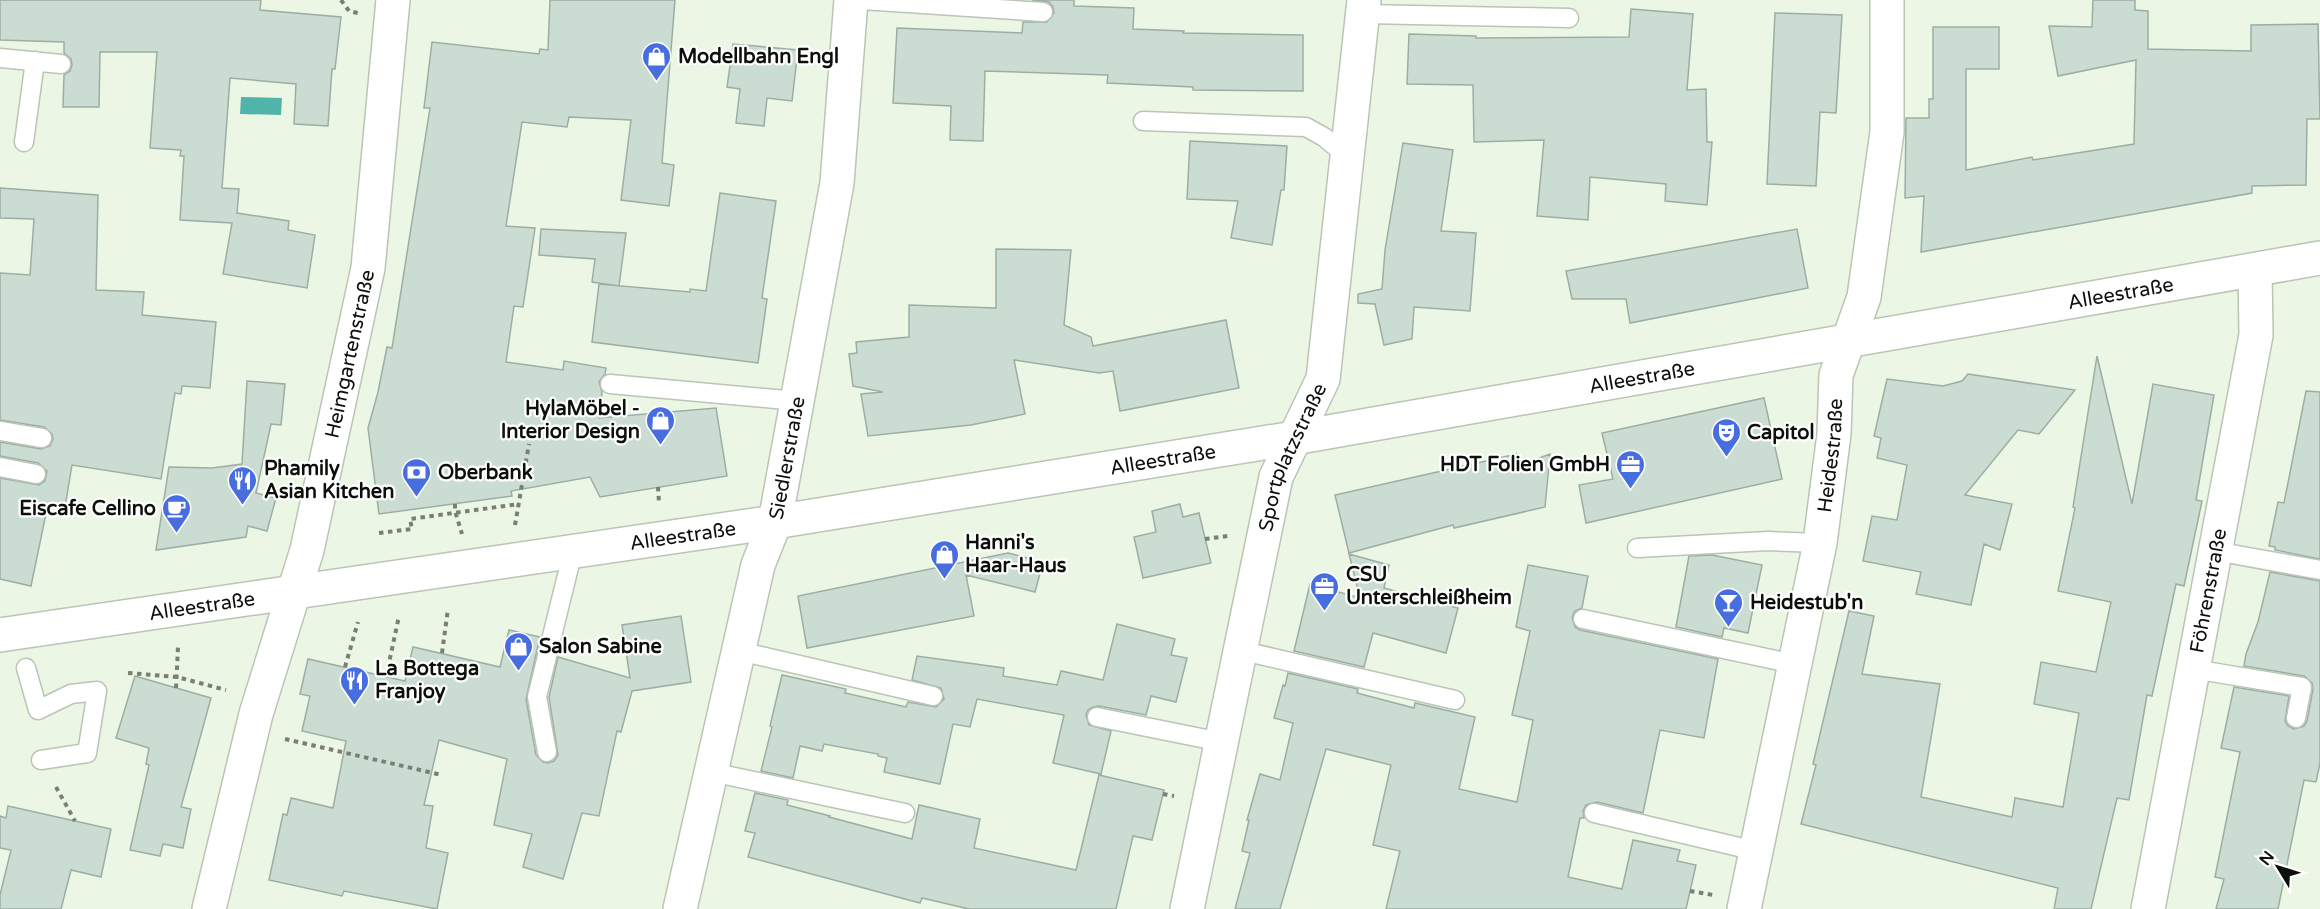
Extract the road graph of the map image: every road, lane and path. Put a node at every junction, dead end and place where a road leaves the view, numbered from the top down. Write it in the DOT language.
graph roads {
  1 [pos="393,0"];
  2 [pos="851,0"];
  3 [pos="862,0"];
  4 [pos="1887,0"];
  5 [pos="1364,7"];
  6 [pos="1043,12"];
  7 [pos="1569,18"];
  8 [pos="0,58"];
  9 [pos="35,61"];
  10 [pos="61,64"];
  11 [pos="1143,121"];
  12 [pos="24,142"];
  13 [pos="1348,157"];
  14 [pos="2320,258"];
  15 [pos="2255,270"];
  16 [pos="1849,342"];
  17 [pos="610,384"];
  18 [pos="797,401"];
  19 [pos="0,430"];
  20 [pos="42,438"];
  21 [pos="1294,438"];
  22 [pos="529,444"];
  23 [pos="0,467"];
  24 [pos="36,474"];
  25 [pos="658,487"];
  26 [pos="519,504"];
  27 [pos="660,509"];
  28 [pos="775,522"];
  29 [pos="379,533"];
  30 [pos="1820,543"];
  31 [pos="1637,548"];
  32 [pos="2215,551"];
  33 [pos="573,552"];
  34 [pos="509,561"];
  35 [pos="2320,570"];
  36 [pos="293,593"];
  37 [pos="448,609"];
  38 [pos="399,616"];
  39 [pos="1583,619"];
  40 [pos="358,622"];
  41 [pos="0,635"];
  42 [pos="178,647"];
  43 [pos="1239,650"];
  44 [pos="739,651"];
  45 [pos="442,653"];
  46 [pos="1794,664"];
  47 [pos="345,667"];
  48 [pos="26,668"];
  49 [pos="2193,669"];
  50 [pos="128,673"];
  51 [pos="177,677"];
  52 [pos="386,677"];
  53 [pos="176,688"];
  54 [pos="933,696"];
  55 [pos="1455,700"];
  56 [pos="1097,717"];
  57 [pos="2296,718"];
  58 [pos="255,719"];
  59 [pos="1221,742"];
  60 [pos="547,752"];
  61 [pos="41,760"];
  62 [pos="711,772"];
  63 [pos="442,775"];
  64 [pos="1163,794"];
  65 [pos="1174,796"];
  66 [pos="905,813"];
  67 [pos="1594,813"];
  68 [pos="75,821"];
  69 [pos="1756,851"];
  70 [pos="1690,891"];
  71 [pos="1730,902"];
  72 [pos="209,909"];
  73 [pos="680,909"];
  74 [pos="1188,909"];
  75 [pos="2148,909"];
  1 -- 36 [label="street, Heimgartenstraße"];
  2 -- 18 [label="street, Siedlerstraße"];
  3 -- 6 [label="lane"];
  4 -- 16 [label="street, Heidestraße"];
  5 -- 7 [label="lane"];
  5 -- 13 [label="street, Sportplatzstraße"];
  8 -- 9 [label="lane"];
  9 -- 10 [label="lane"];
  9 -- 12 [label="lane"];
  11 -- 13 [label="lane"];
  13 -- 21 [label="street, Sportplatzstraße"];
  14 -- 15 [label="street, Alleestraße"];
  15 -- 16 [label="street, Alleestraße"];
  15 -- 32 [label="street, Föhrenstraße"];
  16 -- 21 [label="street, Alleestraße"];
  16 -- 30 [label="street, Heidestraße"];
  17 -- 18 [label="lane"];
  18 -- 28 [label="street, Siedlerstraße"];
  19 -- 20 [label="lane"];
  21 -- 28 [label="street, Alleestraße"];
  21 -- 43 [label="street, Sportplatzstraße"];
  22 -- 26 [label="path"];
  23 -- 24 [label="lane"];
  25 -- 27 [label="path"];
  26 -- 29 [label="path"];
  26 -- 34 [label="path"];
  28 -- 33 [label="street, Alleestraße"];
  28 -- 44 [label="street, Siedlerstraße"];
  30 -- 31 [label="lane"];
  30 -- 46 [label="street, Heidestraße"];
  32 -- 35 [label="lane"];
  32 -- 49 [label="street, Föhrenstraße"];
  33 -- 34 [label="street, Alleestraße"];
  33 -- 60 [label="lane"];
  34 -- 36 [label="street, Alleestraße"];
  36 -- 41 [label="street, Alleestraße"];
  36 -- 58 [label="street, Heimgartenstraße"];
  37 -- 45 [label="path"];
  38 -- 52 [label="path"];
  39 -- 46 [label="lane"];
  40 -- 47 [label="path"];
  42 -- 51 [label="path"];
  43 -- 55 [label="lane"];
  43 -- 59 [label="street, Sportplatzstraße"];
  44 -- 54 [label="lane"];
  44 -- 62 [label="street, Siedlerstraße"];
  46 -- 69 [label="street, Heidestraße"];
  48 -- 61 [label="lane"];
  49 -- 57 [label="lane"];
  49 -- 75 [label="street, Föhrenstraße"];
  50 -- 51 [label="path"];
  51 -- 53 [label="path"];
  51 -- 58 [label="path"];
  56 -- 59 [label="lane"];
  58 -- 63 [label="path"];
  58 -- 72 [label="street, Heimgartenstraße"];
  59 -- 74 [label="street, Sportplatzstraße"];
  61 -- 68 [label="path"];
  62 -- 66 [label="lane"];
  62 -- 73 [label="street, Siedlerstraße"];
  64 -- 65 [label="path"];
  67 -- 69 [label="lane"];
  69 -- 71 [label="street, Heidestraße"];
  70 -- 71 [label="path"];
}
